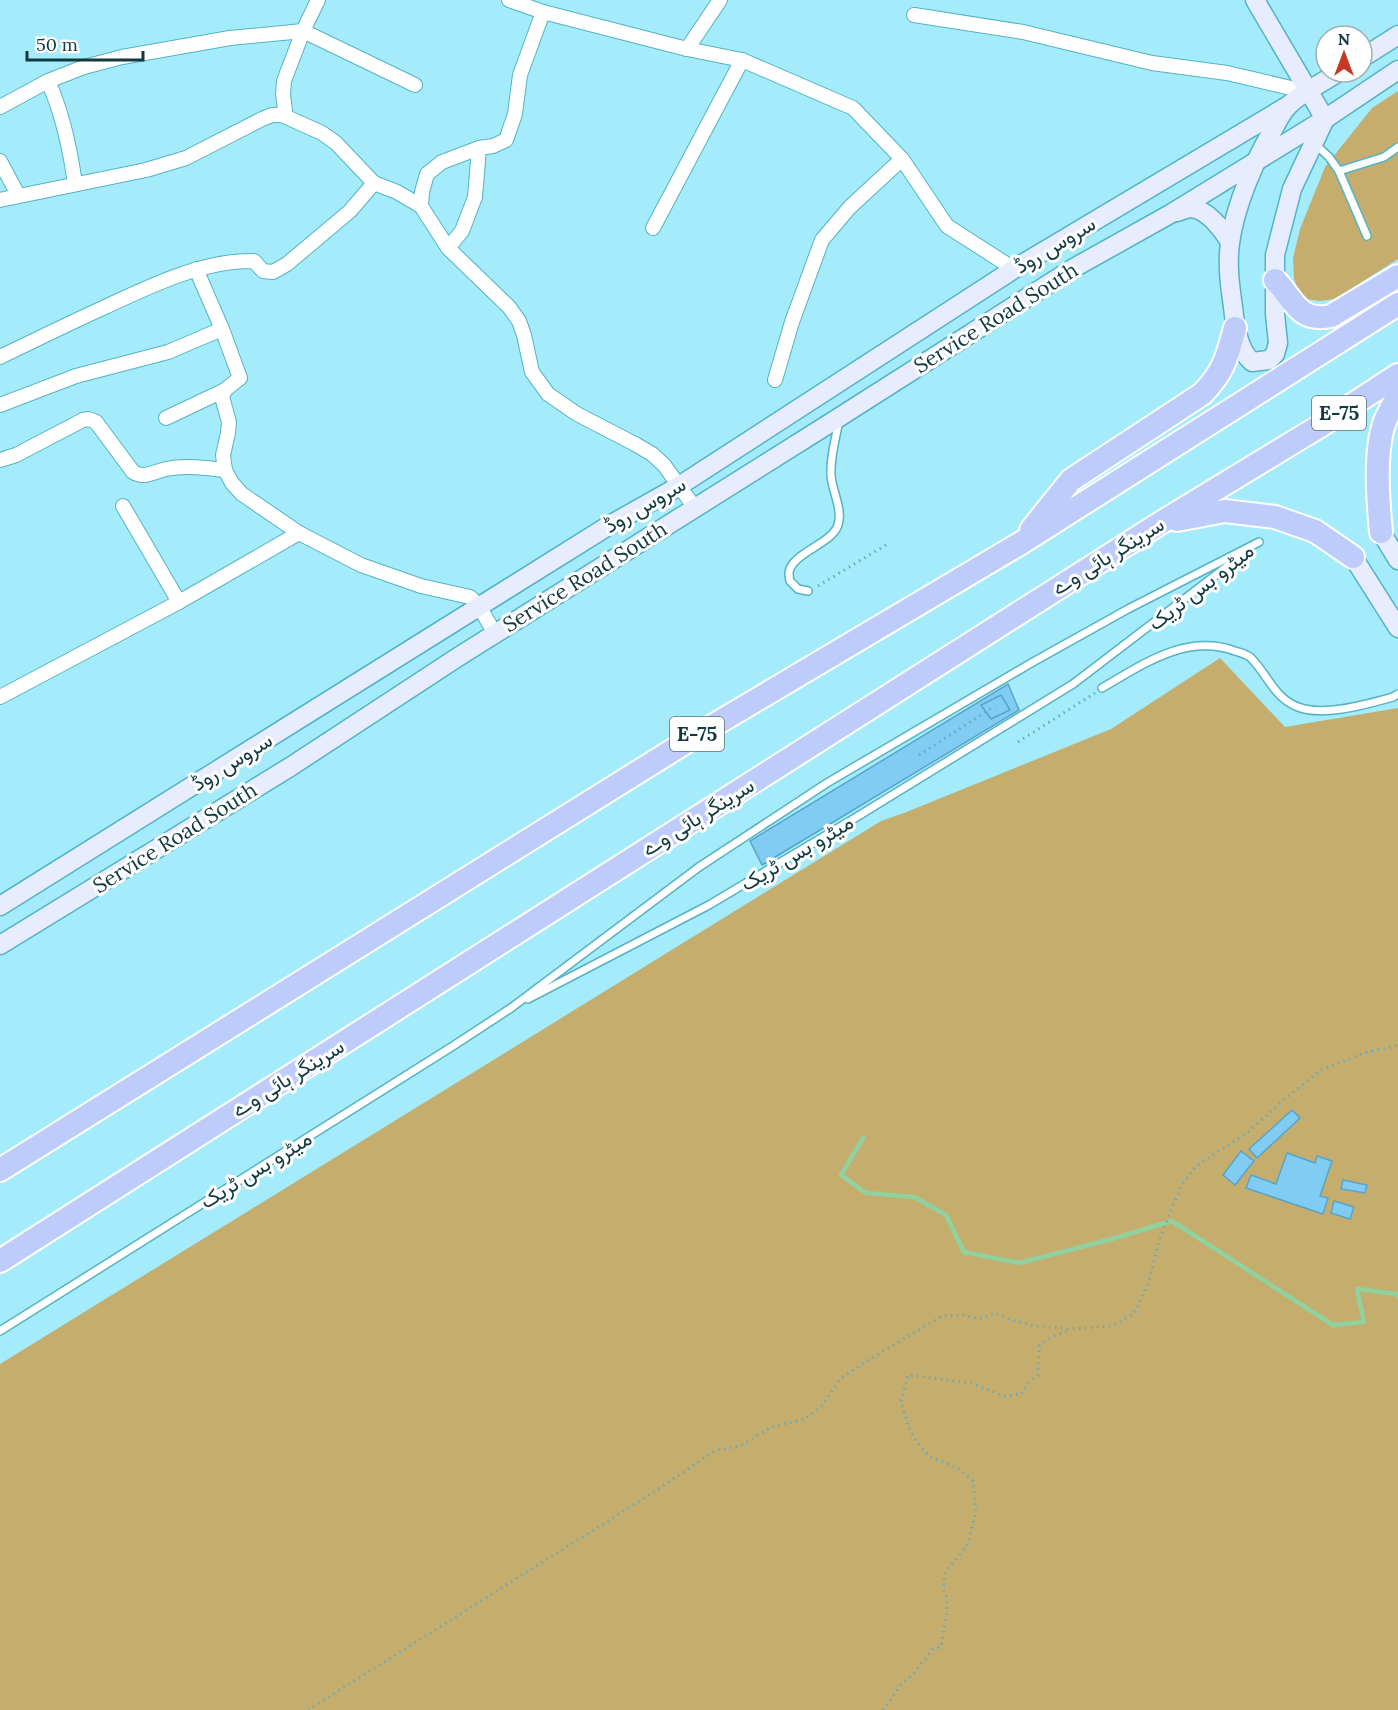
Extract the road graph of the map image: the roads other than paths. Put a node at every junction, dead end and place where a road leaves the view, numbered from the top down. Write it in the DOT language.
graph roads {
  1 [pos="318,0"];
  2 [pos="509,0"];
  3 [pos="720,0"];
  4 [pos="1255,0"];
  5 [pos="543,12"];
  6 [pos="914,15"];
  7 [pos="303,31"];
  8 [pos="1398,34"];
  9 [pos="687,49"];
  10 [pos="1374,49"];
  11 [pos="742,60"];
  12 [pos="1398,70"];
  13 [pos="48,81"];
  14 [pos="1320,84"];
  15 [pos="415,85"];
  16 [pos="1308,92"];
  17 [pos="1289,105"];
  18 [pos="0,107"];
  19 [pos="285,111"];
  20 [pos="1324,119"];
  21 [pos="1313,143"];
  22 [pos="1398,147"];
  23 [pos="479,148"];
  24 [pos="902,159"];
  25 [pos="0,161"];
  26 [pos="1256,161"];
  27 [pos="1339,171"];
  28 [pos="374,183"];
  29 [pos="75,184"];
  30 [pos="18,195"];
  31 [pos="0,200"];
  32 [pos="421,206"];
  33 [pos="1173,213"];
  34 [pos="653,228"];
  35 [pos="1367,236"];
  36 [pos="1230,242"];
  37 [pos="448,248"];
  38 [pos="196,269"];
  39 [pos="1014,269"];
  40 [pos="1398,276"];
  41 [pos="1275,280"];
  42 [pos="1398,304"];
  43 [pos="222,329"];
  44 [pos="1238,335"];
  45 [pos="0,357"];
  46 [pos="1398,375"];
  47 [pos="775,380"];
  48 [pos="225,390"];
  49 [pos="1398,395"];
  50 [pos="0,405"];
  51 [pos="840,416"];
  52 [pos="166,418"];
  53 [pos="0,460"];
  54 [pos="225,470"];
  55 [pos="679,486"];
  56 [pos="123,506"];
  57 [pos="695,508"];
  58 [pos="1162,522"];
  59 [pos="1381,532"];
  60 [pos="299,533"];
  61 [pos="1021,543"];
  62 [pos="1353,557"];
  63 [pos="1398,560"];
  64 [pos="550,562"];
  65 [pos="569,587"];
  66 [pos="808,591"];
  67 [pos="179,602"];
  68 [pos="479,606"];
  69 [pos="1398,628"];
  70 [pos="495,634"];
  71 [pos="1102,688"];
  72 [pos="1398,694"];
  73 [pos="0,697"];
  74 [pos="0,906"];
  75 [pos="0,945"];
  76 [pos="510,1008"];
  77 [pos="0,1170"];
  78 [pos="0,1261"];
  79 [pos="0,1331"];
  1 -- 7 [label="street"];
  2 -- 5 [label="street"];
  3 -- 9 [label="street"];
  4 -- 16 [label="main road"];
  5 -- 9 [label="street"];
  5 -- 23 [label="street"];
  6 -- 16 [label="street"];
  7 -- 13 [label="street"];
  7 -- 15 [label="street"];
  7 -- 19 [label="street"];
  8 -- 10 [label="main road"];
  9 -- 11 [label="street"];
  11 -- 24 [label="street"];
  11 -- 34 [label="street"];
  12 -- 20 [label="main road, Service Road South"];
  13 -- 18 [label="street"];
  13 -- 29 [label="street"];
  14 -- 16 [label="main road, سروس روڈ"];
  16 -- 17 [label="main road, سروس روڈ"];
  16 -- 20 [label="main road"];
  17 -- 26 [label="main road"];
  17 -- 39 [label="main road, سروس روڈ"];
  20 -- 21 [label="main road"];
  20 -- 26 [label="main road, Service Road South"];
  21 -- 27 [label="lane"];
  21 -- 41 [label="main road"];
  22 -- 27 [label="lane"];
  23 -- 32 [label="street"];
  23 -- 37 [label="street"];
  24 -- 39 [label="street"];
  24 -- 47 [label="street"];
  25 -- 30 [label="street"];
  26 -- 33 [label="main road, Service Road South"];
  26 -- 36 [label="main road"];
  27 -- 35 [label="lane"];
  28 -- 29 [label="street"];
  28 -- 32 [label="street"];
  28 -- 38 [label="street"];
  29 -- 30 [label="street"];
  30 -- 31 [label="street"];
  32 -- 37 [label="street"];
  33 -- 36 [label="main road"];
  33 -- 51 [label="main road, Service Road South"];
  36 -- 44 [label="main road"];
  37 -- 55 [label="street"];
  38 -- 43 [label="street"];
  38 -- 45 [label="street"];
  39 -- 55 [label="main road, سروس روڈ"];
  40 -- 41 [label="highway"];
  41 -- 44 [label="main road"];
  42 -- 61 [label="highway, E-75"];
  43 -- 48 [label="street"];
  43 -- 50 [label="street"];
  44 -- 61 [label="highway"];
  46 -- 58 [label="highway, سرینگر ہائی وے / E-75"];
  48 -- 52 [label="street"];
  48 -- 54 [label="street"];
  49 -- 59 [label="highway"];
  51 -- 57 [label="main road, Service Road South"];
  51 -- 66 [label="lane"];
  53 -- 54 [label="street"];
  54 -- 60 [label="street"];
  55 -- 57 [label="street"];
  55 -- 64 [label="main road, سروس روڈ"];
  56 -- 67 [label="street"];
  57 -- 65 [label="main road, Service Road South"];
  58 -- 62 [label="highway"];
  58 -- 78 [label="highway, سرینگر ہائی وے / E-75"];
  59 -- 63 [label="main road"];
  60 -- 67 [label="street"];
  60 -- 68 [label="street"];
  61 -- 77 [label="highway, E-75"];
  62 -- 69 [label="main road"];
  64 -- 65 [label="main road"];
  64 -- 68 [label="main road, سروس روڈ"];
  65 -- 70 [label="main road, Service Road South"];
  67 -- 73 [label="street"];
  68 -- 70 [label="street"];
  68 -- 74 [label="main road, سروس روڈ"];
  70 -- 75 [label="main road, Service Road South"];
  71 -- 72 [label="lane"];
  76 -- 76 [label="lane, میٹرو بس ٹریک"];
  76 -- 79 [label="lane, میٹرو بس ٹریک"];
}
